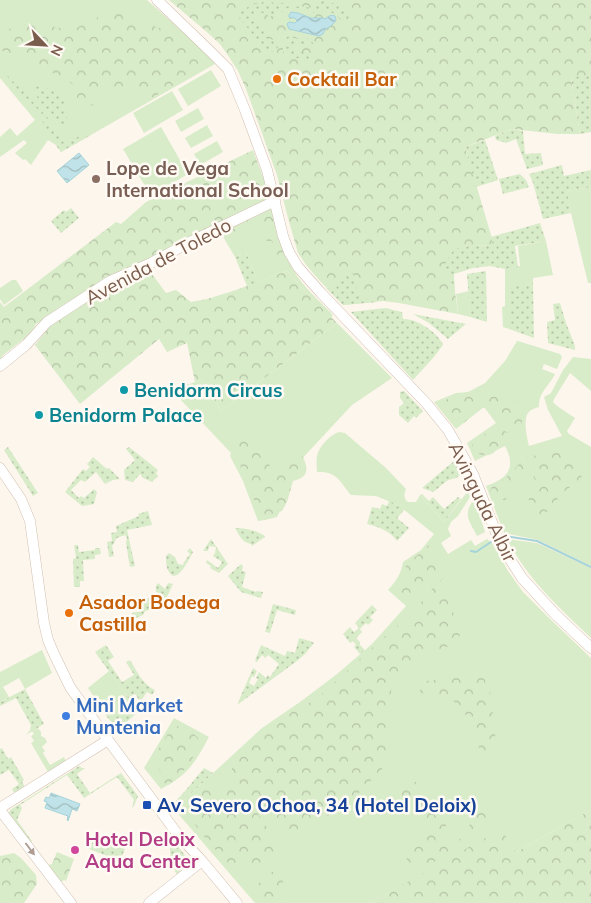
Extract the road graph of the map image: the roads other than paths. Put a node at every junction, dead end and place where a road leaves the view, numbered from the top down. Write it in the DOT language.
graph roads {
  1 [pos="157,0"];
  2 [pos="275,201"];
  3 [pos="0,366"];
  4 [pos="0,468"];
  5 [pos="591,648"];
  6 [pos="108,740"];
  7 [pos="0,809"];
  8 [pos="202,860"];
  9 [pos="156,901"];
  10 [pos="71,903"];
  11 [pos="237,903"];
  1 -- 2 [label="street, Avinguda Albir"];
  2 -- 3 [label="street, Avenida de Toledo"];
  2 -- 5 [label="street, Avinguda Albir"];
  4 -- 6 [label="street"];
  6 -- 7 [label="street"];
  6 -- 8 [label="street"];
  7 -- 10 [label="street, one-way"];
  8 -- 9 [label="street"];
  8 -- 11 [label="street"];
}
